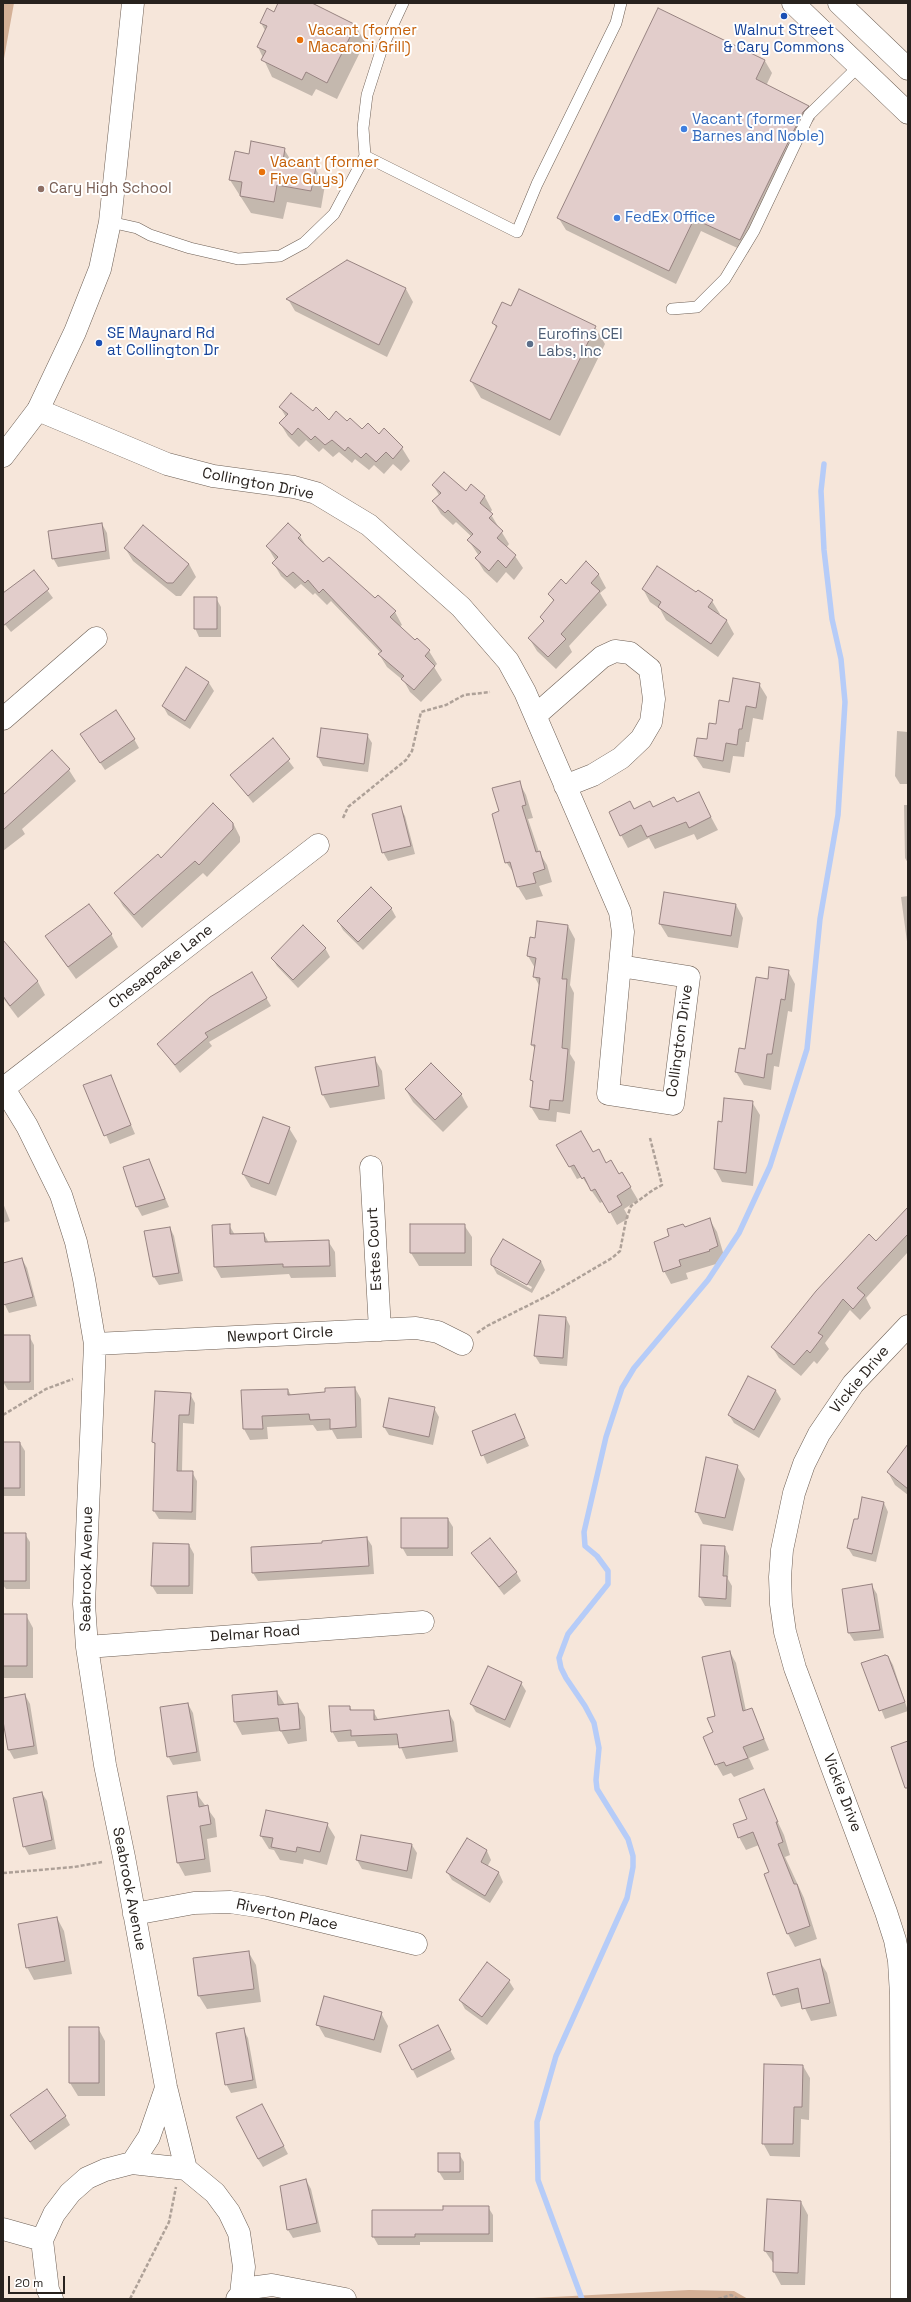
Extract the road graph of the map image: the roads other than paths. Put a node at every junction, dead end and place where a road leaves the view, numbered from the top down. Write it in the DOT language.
graph roads {
  1 [pos="133,3"];
  2 [pos="403,3"];
  3 [pos="621,3"];
  4 [pos="793,3"];
  5 [pos="839,3"];
  6 [pos="906,63"];
  7 [pos="859,66"];
  8 [pos="908,113"];
  9 [pos="365,156"];
  10 [pos="110,222"];
  11 [pos="672,309"];
  12 [pos="38,410"];
  13 [pos="3,456"];
  14 [pos="96,638"];
  15 [pos="536,716"];
  16 [pos="3,719"];
  17 [pos="565,786"];
  18 [pos="318,845"];
  19 [pos="620,966"];
  20 [pos="4,1088"];
  21 [pos="371,1167"];
  22 [pos="380,1330"];
  23 [pos="904,1339"];
  24 [pos="95,1344"];
  25 [pos="462,1344"];
  26 [pos="423,1622"];
  27 [pos="86,1647"];
  28 [pos="134,1914"];
  29 [pos="416,1944"];
  30 [pos="166,2087"];
  31 [pos="132,2163"];
  32 [pos="181,2177"];
  33 [pos="3,2229"];
  34 [pos="42,2240"];
  35 [pos="244,2267"];
  36 [pos="272,2285"];
  37 [pos="239,2296"];
  38 [pos="52,2299"];
  39 [pos="345,2299"];
  40 [pos="902,2299"];
  1 -- 10 [label="street"];
  2 -- 9 [label="lane"];
  3 -- 9 [label="lane"];
  4 -- 7 [label="street"];
  5 -- 6 [label="street"];
  7 -- 8 [label="street"];
  7 -- 11 [label="lane"];
  9 -- 10 [label="lane"];
  10 -- 12 [label="street"];
  12 -- 13 [label="street"];
  12 -- 15 [label="street, Collington Drive"];
  14 -- 16 [label="street"];
  15 -- 17 [label="street, Collington Drive"];
  15 -- 17 [label="street"];
  17 -- 19 [label="street, Collington Drive"];
  18 -- 20 [label="street, Chesapeake Lane"];
  19 -- 19 [label="street, Collington Drive"];
  20 -- 24 [label="street, Seabrook Avenue"];
  21 -- 22 [label="street, Estes Court"];
  22 -- 24 [label="street, Newport Circle"];
  22 -- 25 [label="street, Newport Circle"];
  23 -- 40 [label="street, Vickie Drive"];
  24 -- 27 [label="street, Seabrook Avenue"];
  26 -- 27 [label="street, Delmar Road"];
  27 -- 28 [label="street, Seabrook Avenue"];
  28 -- 29 [label="street, Riverton Place"];
  28 -- 30 [label="street, Seabrook Avenue"];
  30 -- 31 [label="street, Seabrook Avenue"];
  30 -- 32 [label="street, Seabrook Avenue"];
  31 -- 32 [label="street"];
  31 -- 34 [label="street"];
  32 -- 35 [label="street"];
  33 -- 34 [label="street"];
  34 -- 38 [label="street"];
  35 -- 36 [label="street"];
  35 -- 37 [label="street"];
  36 -- 37 [label="street"];
  36 -- 39 [label="street"];
}
